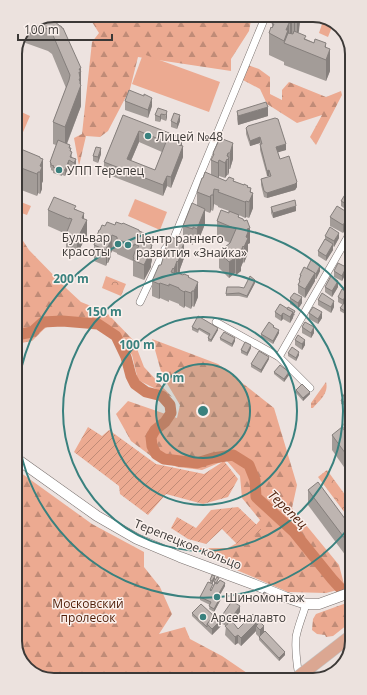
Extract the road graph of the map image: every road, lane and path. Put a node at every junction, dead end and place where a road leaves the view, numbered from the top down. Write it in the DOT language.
graph roads {
  1 [pos="263,22"];
  2 [pos="345,242"];
  3 [pos="140,302"];
  4 [pos="216,322"];
  5 [pos="279,357"];
  6 [pos="310,388"];
  7 [pos="22,463"];
  8 [pos="345,595"];
  9 [pos="306,604"];
  10 [pos="345,640"];
  11 [pos="298,673"];
  12 [pos="303,673"];
  1 -- 3 [label="street"];
  2 -- 5 [label="street"];
  4 -- 5 [label="street"];
  5 -- 6 [label="street"];
  7 -- 9 [label="street, Терепецкое кольцо"];
  8 -- 9 [label="street, Терепецкое кольцо"];
  9 -- 11 [label="street"];
  10 -- 12 [label="main road, bridge"];
}
